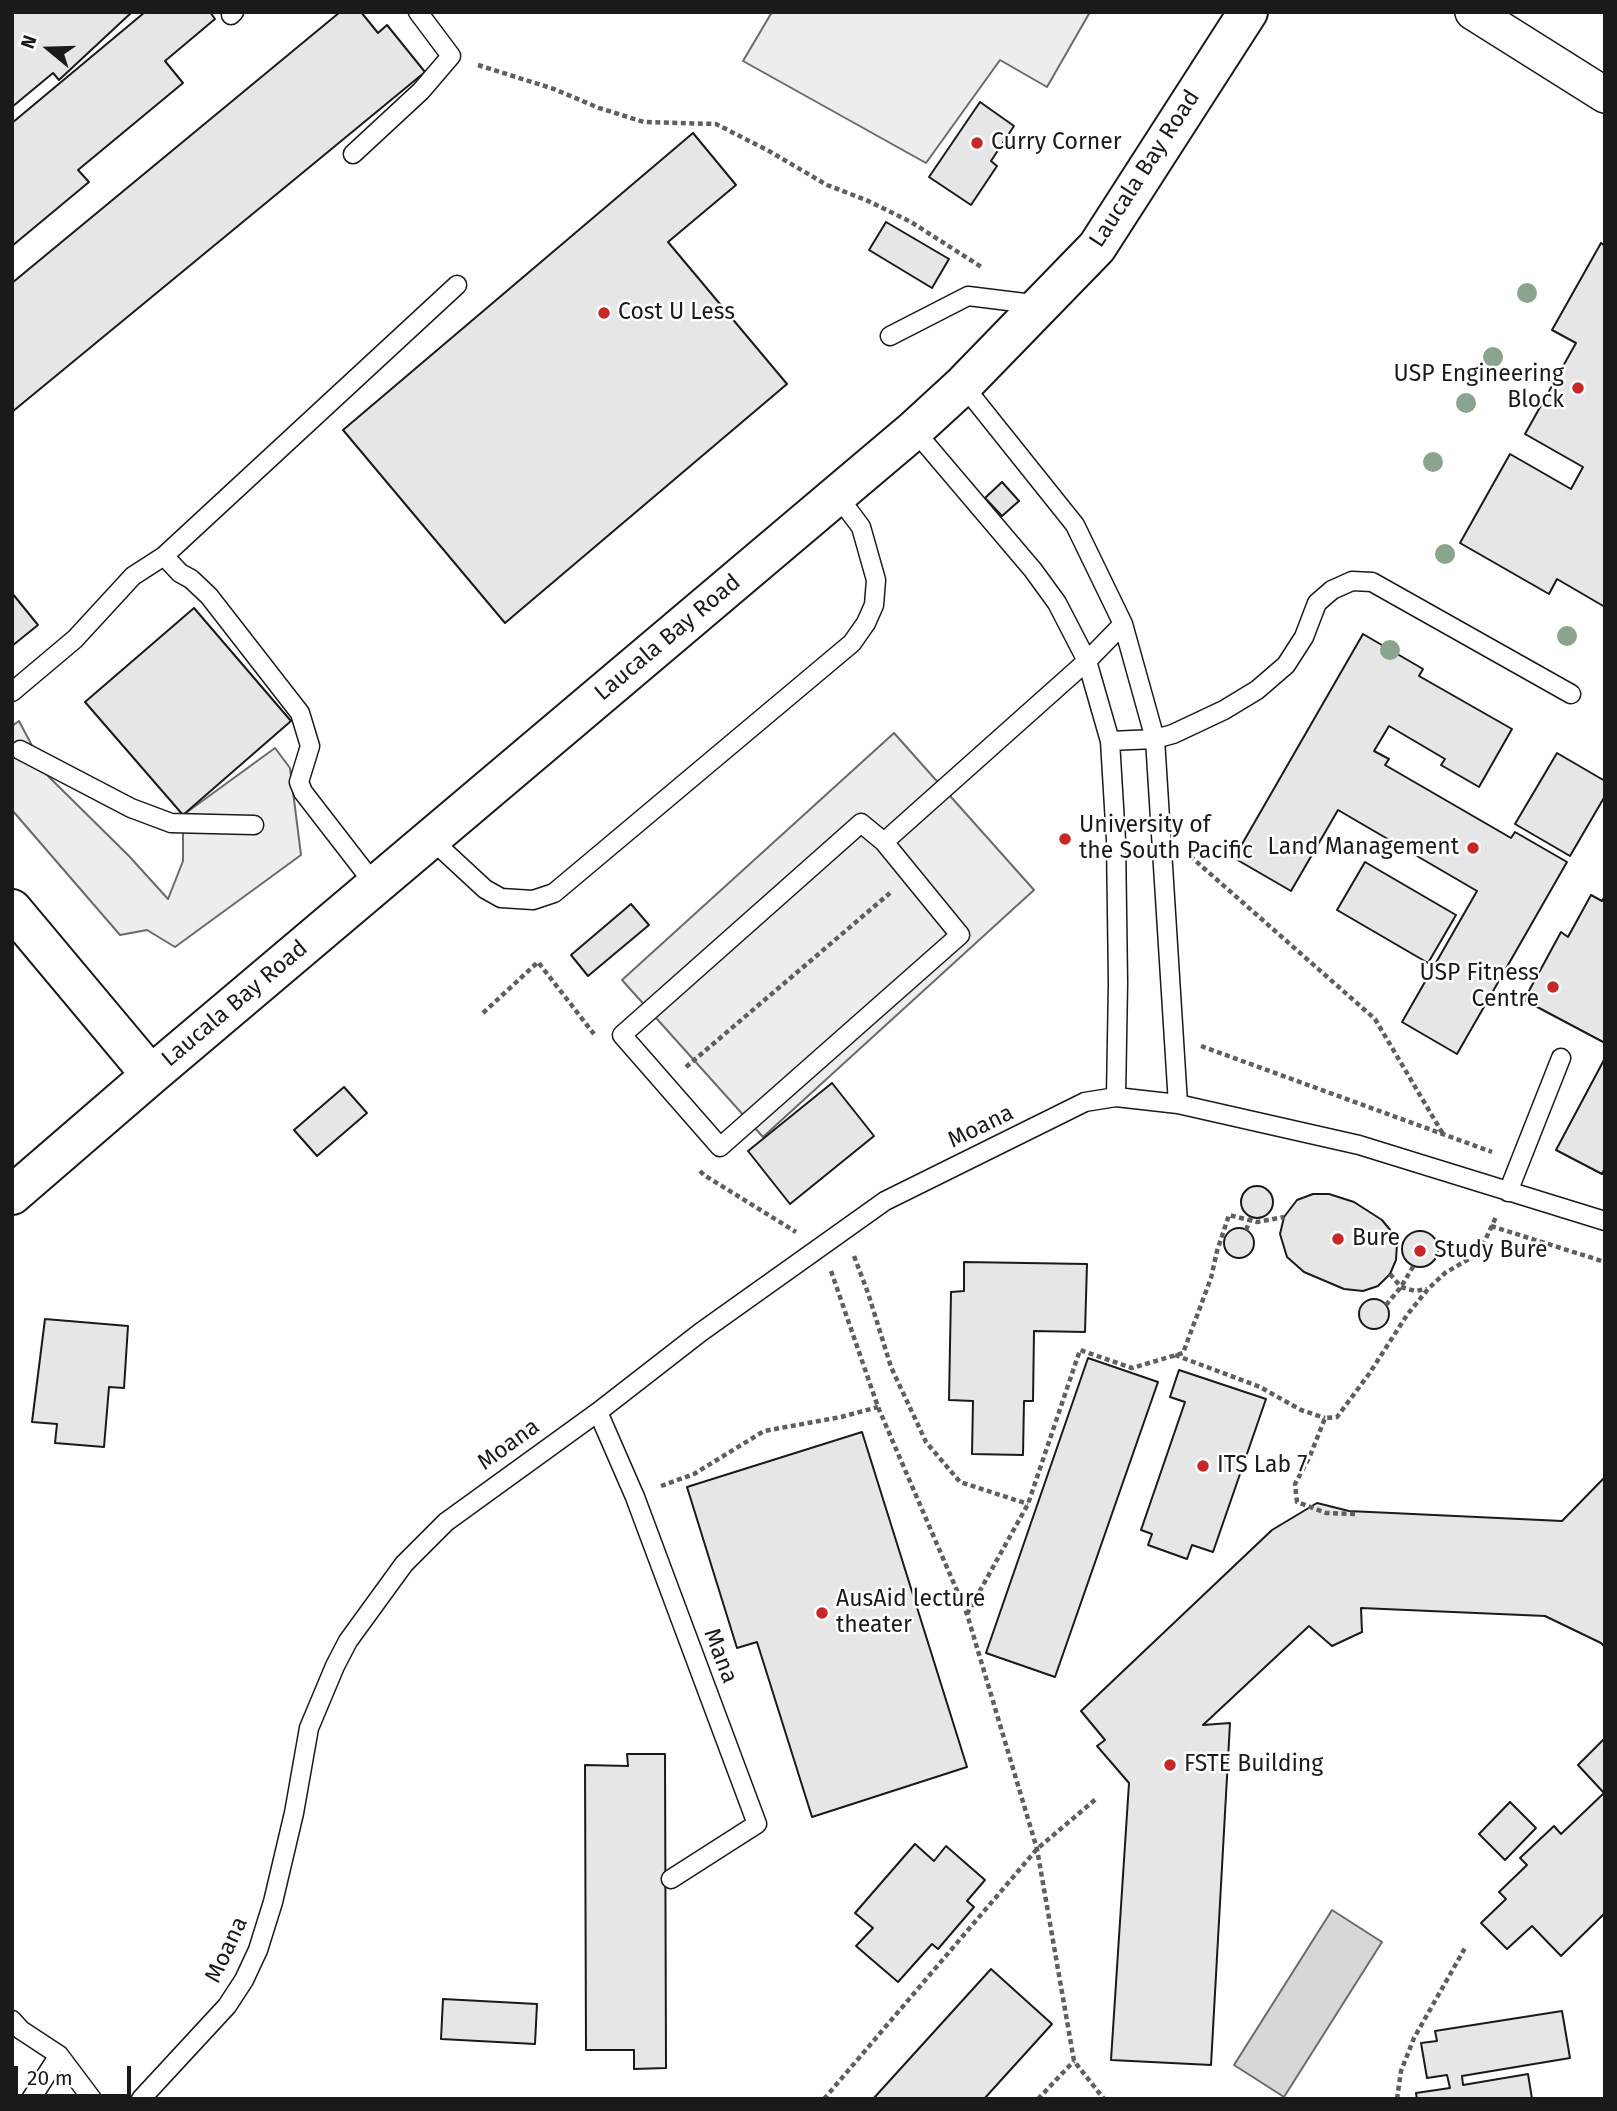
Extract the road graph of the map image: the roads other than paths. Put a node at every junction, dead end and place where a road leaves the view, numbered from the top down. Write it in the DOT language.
graph roads {
  1 [pos="418,12"];
  2 [pos="1248,12"];
  3 [pos="1473,12"];
  4 [pos="1605,95"];
  5 [pos="353,154"];
  6 [pos="457,285"];
  7 [pos="1041,305"];
  8 [pos="890,336"];
  9 [pos="963,386"];
  10 [pos="914,430"];
  11 [pos="837,495"];
  12 [pos="164,556"];
  13 [pos="1123,624"];
  14 [pos="1087,661"];
  15 [pos="12,692"];
  16 [pos="1571,694"];
  17 [pos="1155,738"];
  18 [pos="1110,741"];
  19 [pos="20,750"];
  20 [pos="254,825"];
  21 [pos="431,839"];
  22 [pos="884,842"];
  23 [pos="375,885"];
  24 [pos="12,909"];
  25 [pos="1561,1058"];
  26 [pos="151,1075"];
  27 [pos="1116,1097"];
  28 [pos="1178,1104"];
  29 [pos="1508,1192"];
  30 [pos="12,1195"];
  31 [pos="1605,1220"];
  32 [pos="598,1412"];
  33 [pos="671,1879"];
  34 [pos="12,2020"];
  35 [pos="59,2055"];
  36 [pos="31,2099"];
  37 [pos="92,2099"];
  38 [pos="141,2099"];
  1 -- 5 [label="lane"];
  2 -- 7 [label="main road, Laucala Bay Road"];
  3 -- 4 [label="street"];
  6 -- 12 [label="lane"];
  7 -- 8 [label="lane"];
  7 -- 9 [label="main road, Laucala Bay Road"];
  9 -- 10 [label="main road, Laucala Bay Road"];
  9 -- 13 [label="lane"];
  10 -- 11 [label="main road, Laucala Bay Road"];
  10 -- 14 [label="lane"];
  11 -- 21 [label="main road, Laucala Bay Road"];
  11 -- 21 [label="lane"];
  12 -- 15 [label="lane"];
  12 -- 23 [label="lane"];
  13 -- 14 [label="lane"];
  13 -- 17 [label="lane"];
  14 -- 18 [label="lane"];
  14 -- 22 [label="lane"];
  16 -- 17 [label="lane"];
  17 -- 18 [label="lane"];
  17 -- 28 [label="lane"];
  18 -- 27 [label="lane"];
  19 -- 20 [label="lane"];
  21 -- 23 [label="main road, Laucala Bay Road"];
  22 -- 22 [label="lane"];
  23 -- 26 [label="main road, Laucala Bay Road"];
  24 -- 26 [label="main road"];
  25 -- 29 [label="lane"];
  26 -- 30 [label="main road, Laucala Bay Road"];
  27 -- 28 [label="lane, Moana"];
  27 -- 32 [label="lane, Moana"];
  28 -- 29 [label="lane, Moana"];
  29 -- 31 [label="lane, Moana"];
  32 -- 33 [label="lane, Mana"];
  32 -- 38 [label="lane, Moana"];
  34 -- 35 [label="lane"];
  35 -- 36 [label="lane"];
  35 -- 37 [label="lane"];
}
